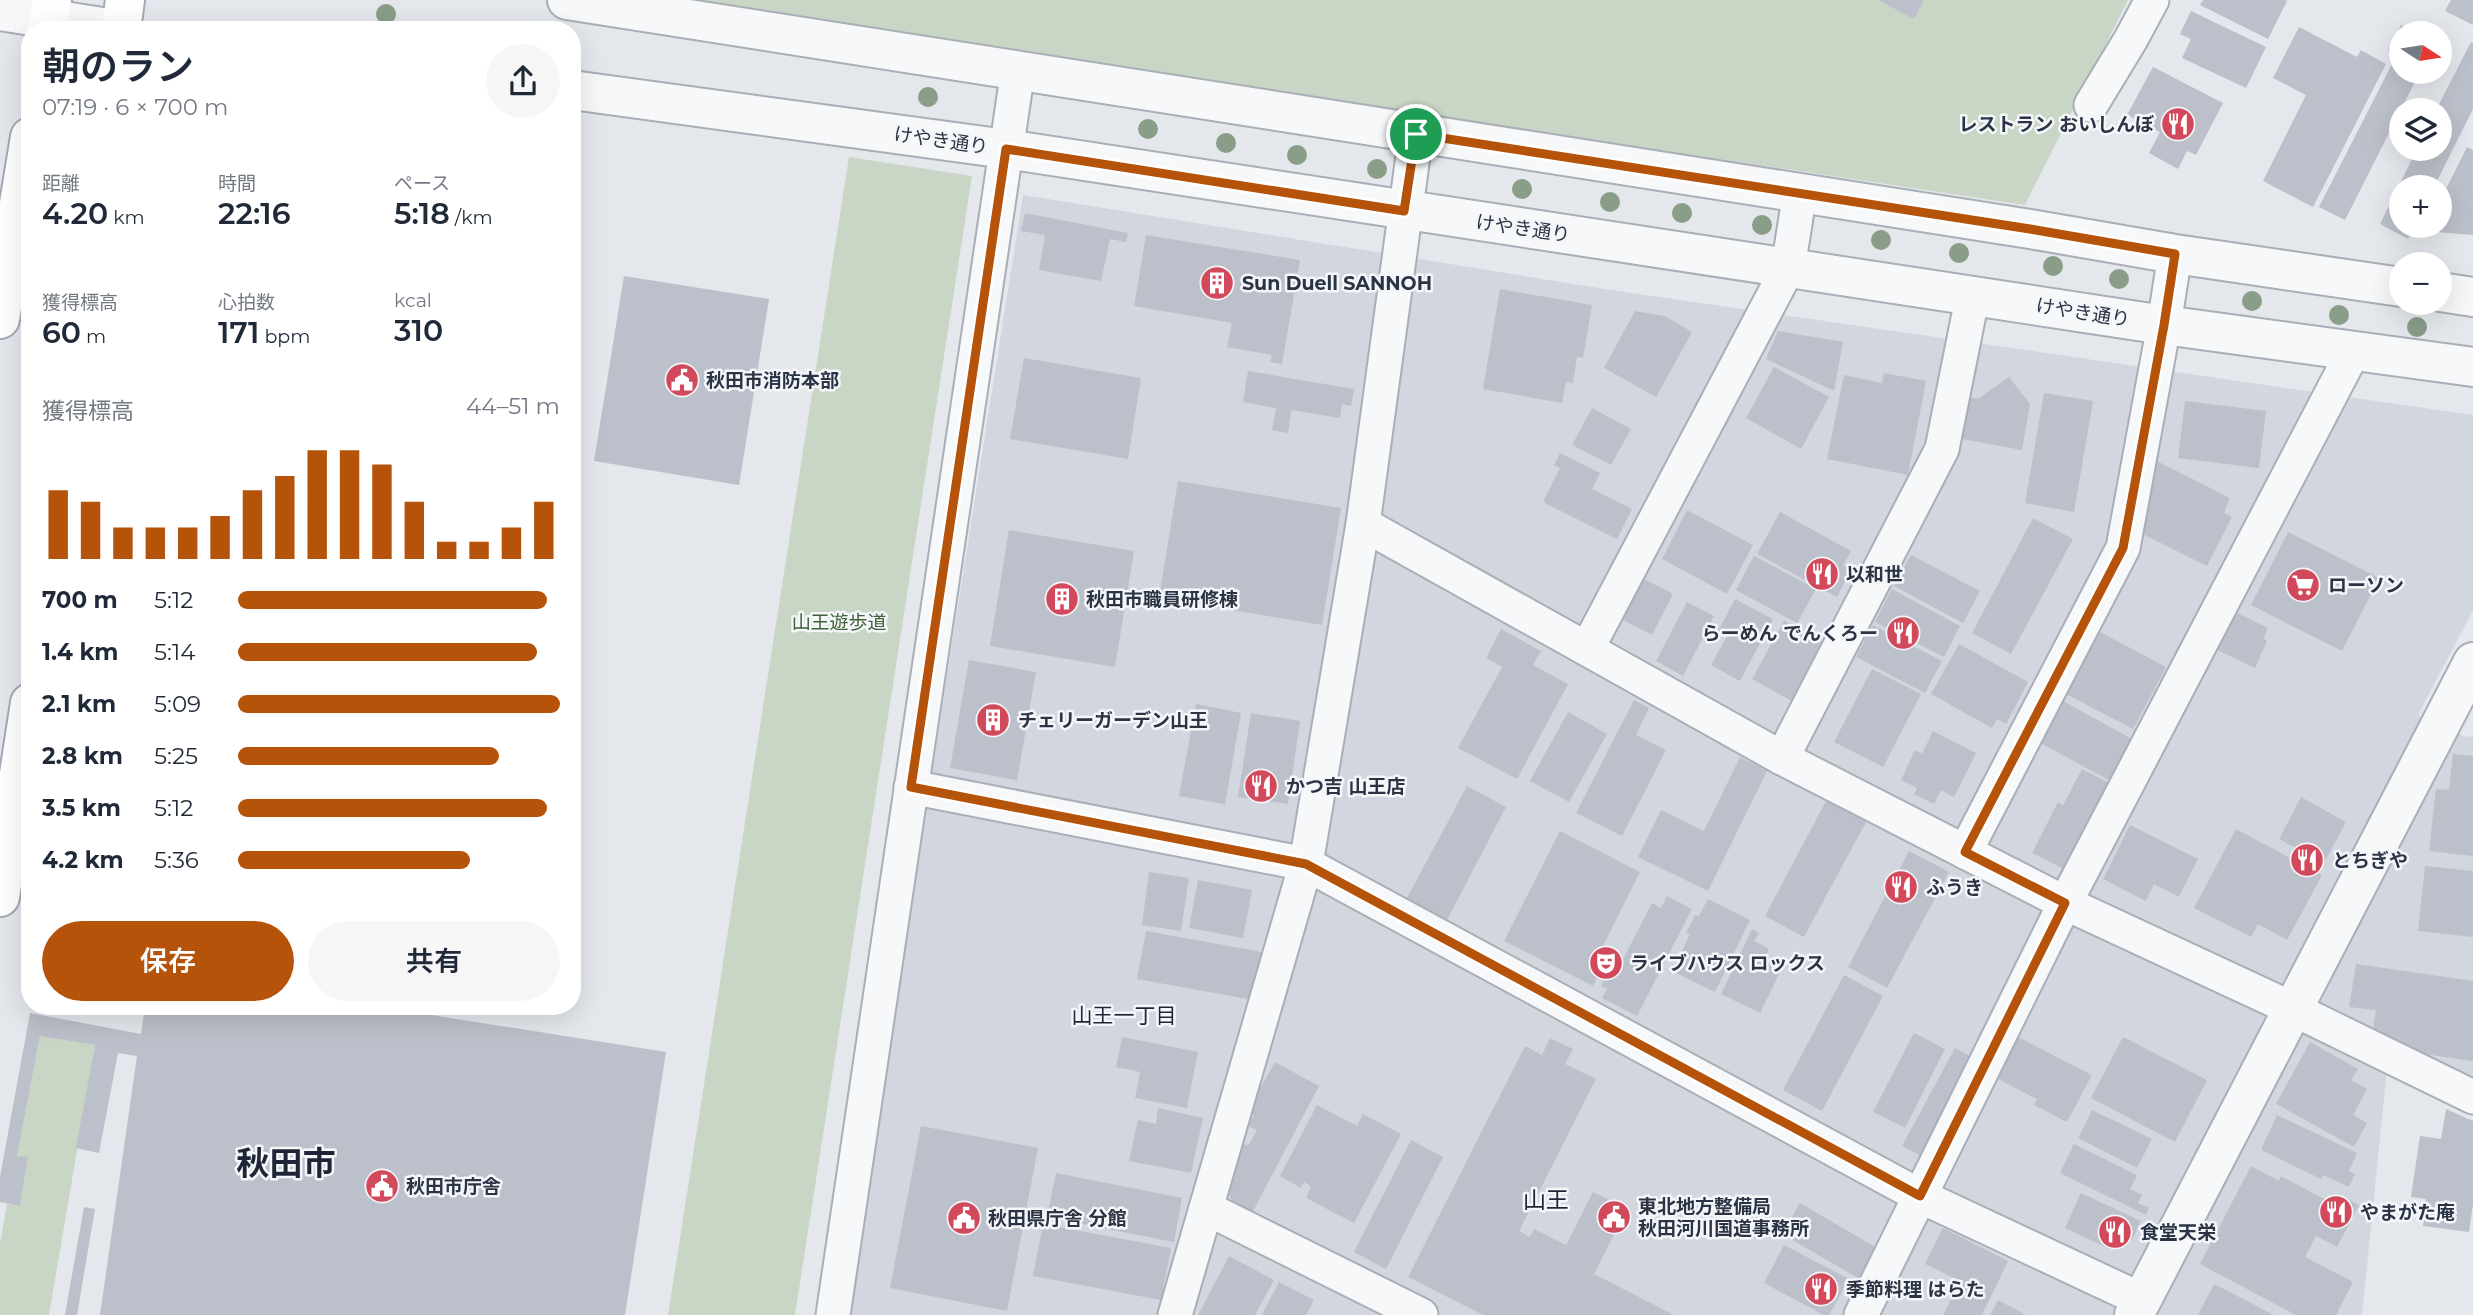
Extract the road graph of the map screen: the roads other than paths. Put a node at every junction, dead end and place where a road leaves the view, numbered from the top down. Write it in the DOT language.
graph roads {
  1 [pos="125,0"];
  2 [pos="567,0"];
  3 [pos="2152,0"];
  4 [pos="0,11"];
  5 [pos="49,16"];
  6 [pos="75,21"];
  7 [pos="122,21"];
  8 [pos="1018,70"];
  9 [pos="581,91"];
  10 [pos="2091,105"];
  11 [pos="1416,134"];
  12 [pos="1006,149"];
  13 [pos="21,192"];
  14 [pos="1800,192"];
  15 [pos="1404,211"];
  16 [pos="2175,254"];
  17 [pos="1788,268"];
  18 [pos="2389,284"];
  19 [pos="1973,294"];
  20 [pos="2452,294"];
  21 [pos="2473,297"];
  22 [pos="0,320"];
  23 [pos="2164,325"];
  24 [pos="2353,352"];
  25 [pos="2473,367"];
  26 [pos="1363,524"];
  27 [pos="1587,649"];
  28 [pos="2473,662"];
  29 [pos="1783,758"];
  30 [pos="21,761"];
  31 [pos="911,787"];
  32 [pos="1965,852"];
  33 [pos="1306,864"];
  34 [pos="0,897"];
  35 [pos="2065,903"];
  36 [pos="2293,1009"];
  37 [pos="2473,1097"];
  38 [pos="1920,1196"];
  39 [pos="1206,1208"];
  40 [pos="2138,1307"];
  41 [pos="833,1315"];
  42 [pos="1175,1315"];
  43 [pos="1421,1315"];
  44 [pos="1861,1315"];
  1 -- 7 [label="main road"];
  2 -- 8 [label="street"];
  3 -- 10 [label="street"];
  4 -- 5 [label="street"];
  5 -- 6 [label="street"];
  8 -- 11 [label="street"];
  8 -- 12 [label="street"];
  9 -- 12 [label="street, けやき通り"];
  11 -- 14 [label="street"];
  11 -- 15 [label="street"];
  12 -- 15 [label="street, けやき通り"];
  12 -- 31 [label="street"];
  13 -- 22 [label="main road"];
  14 -- 16 [label="street"];
  14 -- 17 [label="street"];
  15 -- 17 [label="street, けやき通り"];
  15 -- 26 [label="street"];
  16 -- 18 [label="street"];
  16 -- 23 [label="street"];
  17 -- 19 [label="street, けやき通り"];
  17 -- 27 [label="street"];
  19 -- 23 [label="street, けやき通り"];
  19 -- 29 [label="street"];
  20 -- 21 [label="street"];
  23 -- 24 [label="street, けやき通り"];
  23 -- 32 [label="street"];
  24 -- 25 [label="street, けやき通り"];
  24 -- 35 [label="street"];
  26 -- 27 [label="street"];
  26 -- 33 [label="street"];
  27 -- 29 [label="street"];
  28 -- 36 [label="street"];
  29 -- 32 [label="street"];
  30 -- 34 [label="main road"];
  31 -- 33 [label="street"];
  31 -- 41 [label="street"];
  32 -- 35 [label="street"];
  33 -- 38 [label="street"];
  33 -- 39 [label="street"];
  35 -- 36 [label="street"];
  35 -- 38 [label="street"];
  36 -- 37 [label="street"];
  36 -- 40 [label="street"];
  38 -- 40 [label="street"];
  38 -- 44 [label="street"];
  39 -- 42 [label="street"];
  39 -- 43 [label="street"];
}
